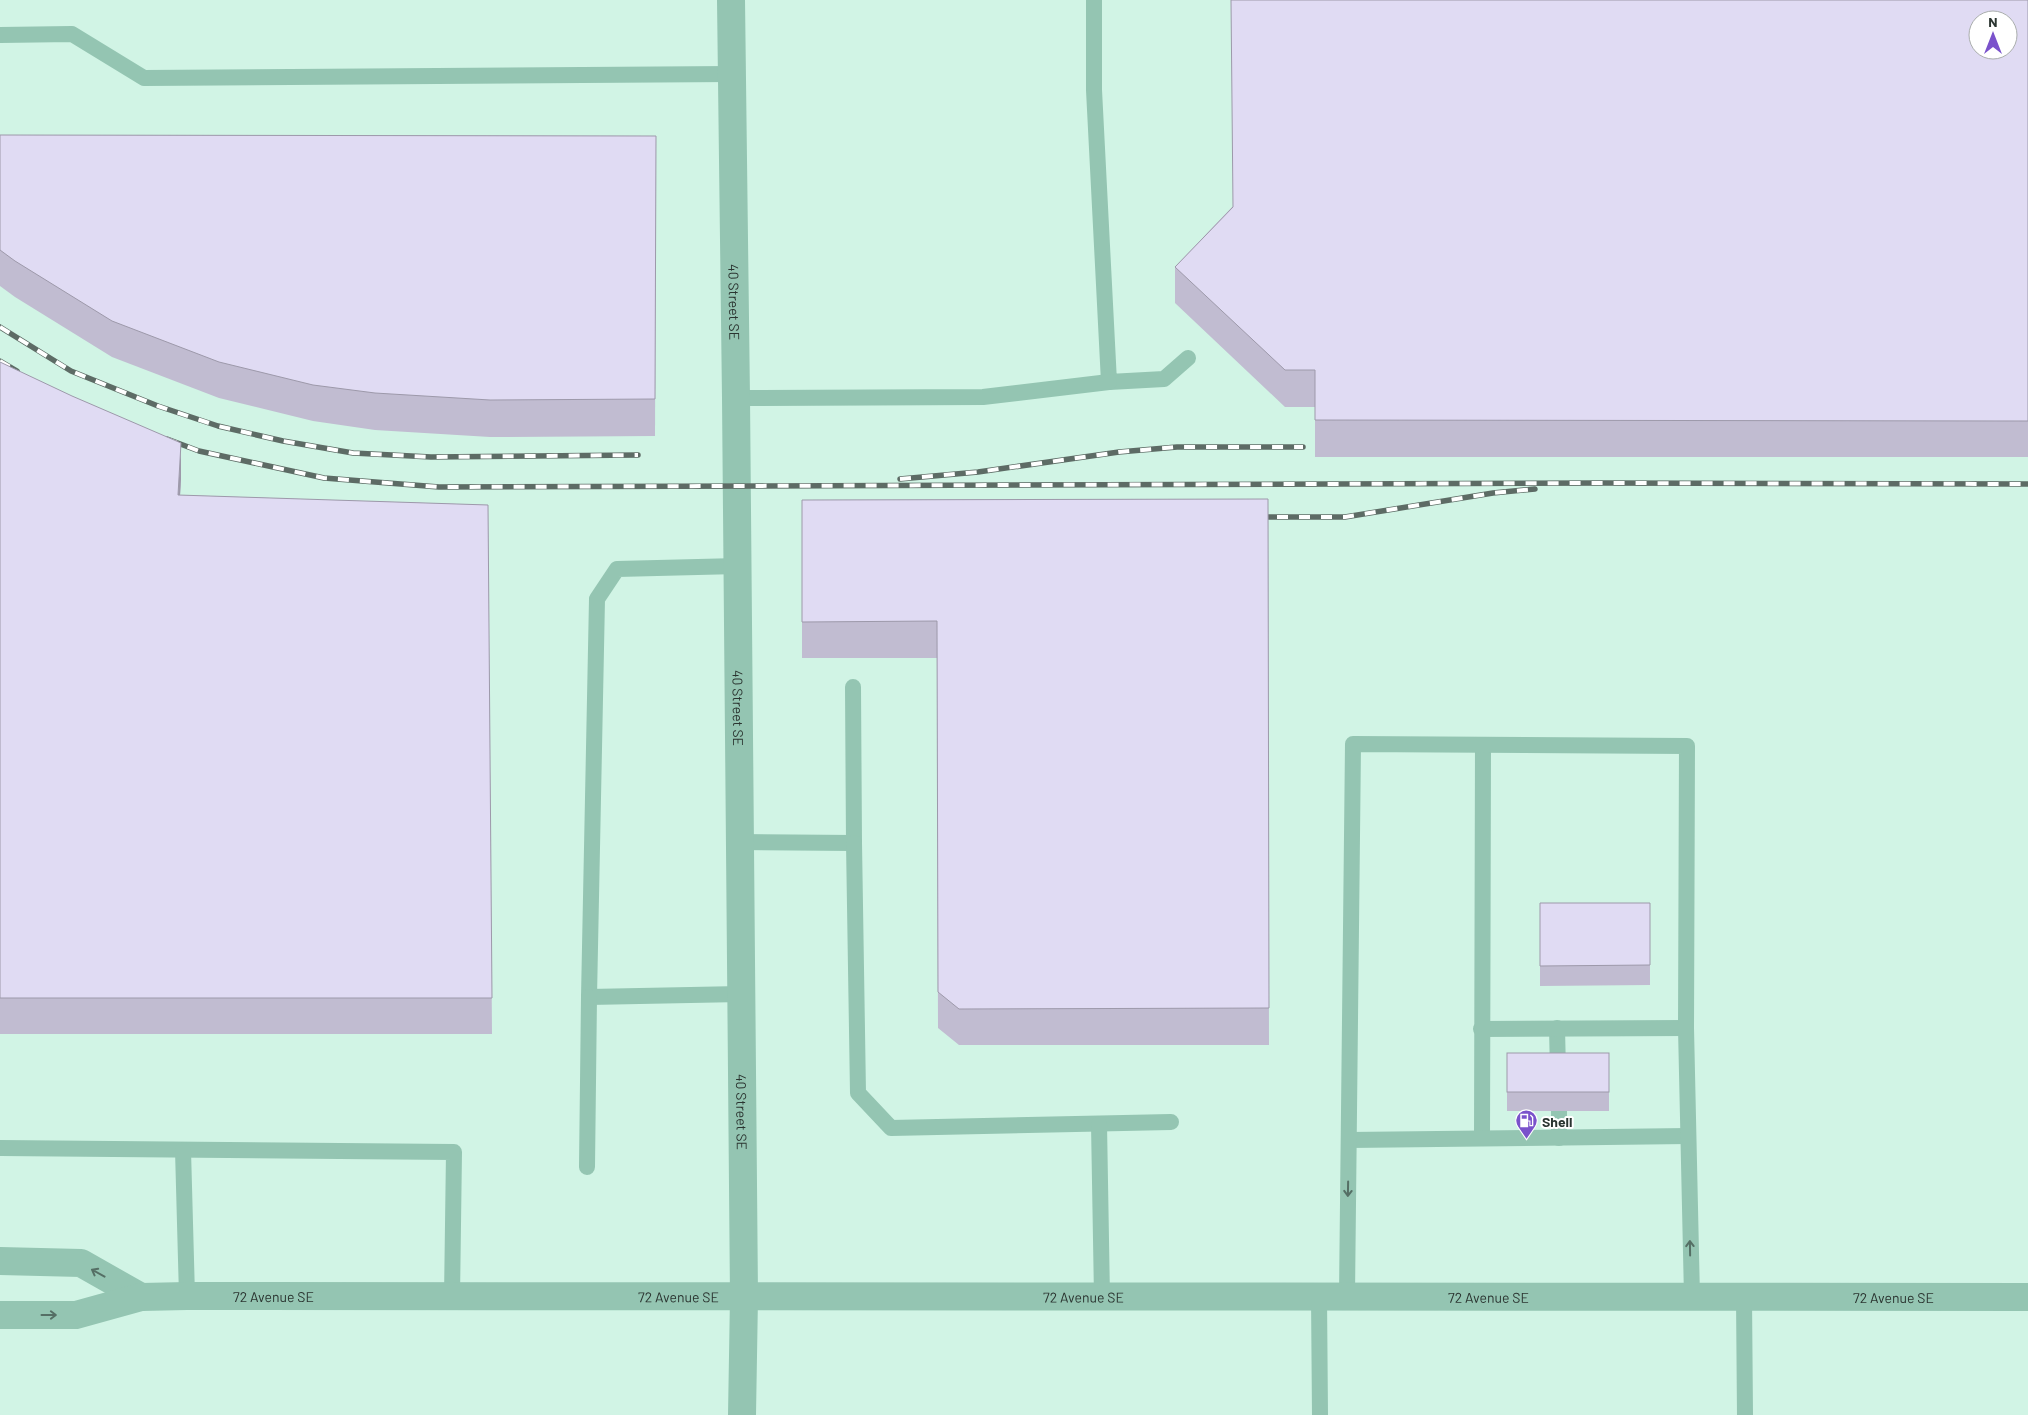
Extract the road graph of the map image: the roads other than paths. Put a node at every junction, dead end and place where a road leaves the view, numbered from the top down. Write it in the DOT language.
graph roads {
  1 [pos="731,0"];
  2 [pos="1094,0"];
  3 [pos="0,35"];
  4 [pos="732,74"];
  5 [pos="1188,358"];
  6 [pos="1109,382"];
  7 [pos="736,398"];
  8 [pos="738,566"];
  9 [pos="853,687"];
  10 [pos="1483,745"];
  11 [pos="739,842"];
  12 [pos="854,843"];
  13 [pos="741,994"];
  14 [pos="589,997"];
  15 [pos="1557,1028"];
  16 [pos="1686,1028"];
  17 [pos="1481,1029"];
  18 [pos="1558,1072"];
  19 [pos="1559,1111"];
  20 [pos="1171,1122"];
  21 [pos="1099,1124"];
  22 [pos="1688,1136"];
  23 [pos="1482,1138"];
  24 [pos="1559,1138"];
  25 [pos="1349,1140"];
  26 [pos="0,1148"];
  27 [pos="182,1150"];
  28 [pos="587,1167"];
  29 [pos="0,1262"];
  30 [pos="187,1296"];
  31 [pos="1319,1296"];
  32 [pos="1347,1296"];
  33 [pos="141,1297"];
  34 [pos="452,1297"];
  35 [pos="744,1297"];
  36 [pos="1102,1297"];
  37 [pos="1692,1297"];
  38 [pos="1744,1297"];
  39 [pos="2028,1297"];
  40 [pos="0,1315"];
  41 [pos="742,1415"];
  42 [pos="1320,1415"];
  43 [pos="1745,1415"];
  1 -- 4 [label="street, 40 Street SE"];
  2 -- 6 [label="lane"];
  3 -- 4 [label="lane"];
  4 -- 7 [label="street, 40 Street SE"];
  5 -- 6 [label="lane"];
  6 -- 7 [label="lane"];
  7 -- 8 [label="street, 40 Street SE"];
  8 -- 11 [label="street, 40 Street SE"];
  8 -- 14 [label="lane"];
  9 -- 12 [label="lane"];
  10 -- 16 [label="lane"];
  10 -- 17 [label="lane"];
  10 -- 25 [label="lane"];
  11 -- 12 [label="lane"];
  11 -- 13 [label="street, 40 Street SE"];
  12 -- 21 [label="lane"];
  13 -- 14 [label="lane"];
  13 -- 35 [label="street, 40 Street SE"];
  14 -- 28 [label="lane"];
  15 -- 16 [label="lane"];
  15 -- 17 [label="lane"];
  15 -- 18 [label="lane"];
  16 -- 22 [label="lane"];
  17 -- 23 [label="lane"];
  19 -- 24 [label="lane"];
  20 -- 21 [label="lane"];
  21 -- 36 [label="lane"];
  22 -- 24 [label="lane"];
  37 -- 22 [label="lane, one-way"];
  23 -- 24 [label="lane"];
  23 -- 25 [label="lane"];
  25 -- 32 [label="lane, one-way"];
  26 -- 27 [label="lane"];
  27 -- 30 [label="lane"];
  27 -- 34 [label="lane"];
  33 -- 29 [label="street, one-way"];
  30 -- 33 [label="street, 72 Avenue SE"];
  30 -- 34 [label="street, 72 Avenue SE"];
  31 -- 32 [label="street, 72 Avenue SE"];
  31 -- 36 [label="street, 72 Avenue SE"];
  31 -- 42 [label="lane"];
  32 -- 37 [label="street, 72 Avenue SE"];
  40 -- 33 [label="street, 72 Avenue SE, one-way"];
  34 -- 35 [label="street, 72 Avenue SE"];
  35 -- 36 [label="street, 72 Avenue SE"];
  35 -- 41 [label="street, 40 Street SE"];
  37 -- 38 [label="street, 72 Avenue SE"];
  38 -- 39 [label="street, 72 Avenue SE"];
  38 -- 43 [label="lane"];
}
